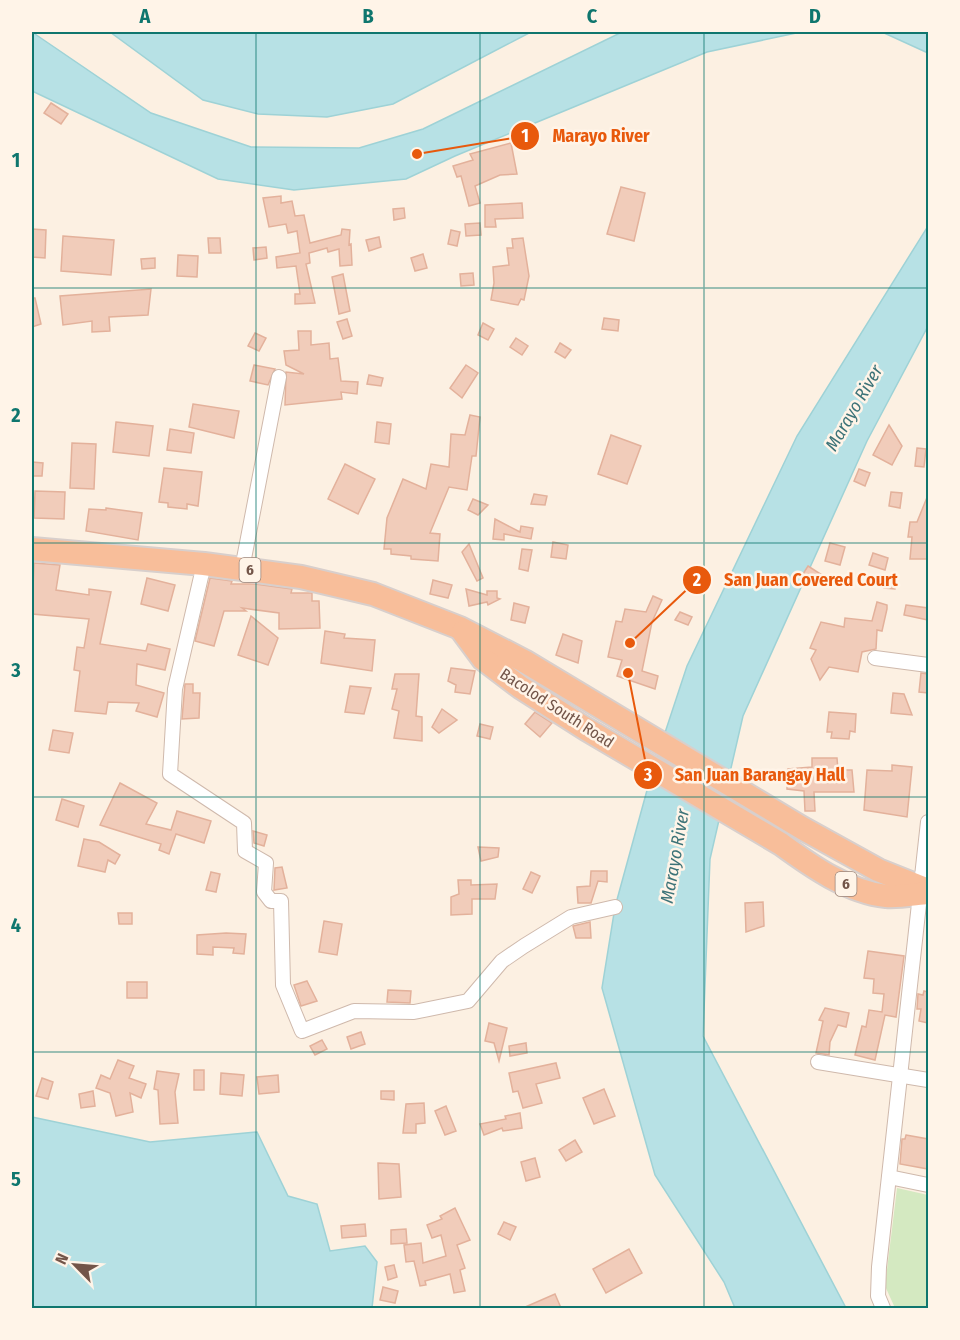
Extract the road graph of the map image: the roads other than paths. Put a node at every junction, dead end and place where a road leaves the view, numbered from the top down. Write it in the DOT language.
graph roads {
  1 [pos="279,377"];
  2 [pos="32,549"];
  3 [pos="204,564"];
  4 [pos="242,569"];
  5 [pos="460,628"];
  6 [pos="875,658"];
  7 [pos="928,665"];
  8 [pos="928,822"];
  9 [pos="924,891"];
  10 [pos="615,907"];
  11 [pos="818,1062"];
  12 [pos="901,1076"];
  13 [pos="928,1080"];
  14 [pos="889,1177"];
  15 [pos="928,1185"];
  16 [pos="884,1308"];
  1 -- 4 [label="street"];
  2 -- 3 [label="highway, Bacolod South Road / 6"];
  3 -- 4 [label="highway, Bacolod South Road / 6"];
  3 -- 10 [label="street"];
  4 -- 5 [label="highway, Bacolod South Road / 6"];
  5 -- 9 [label="highway, Bacolod South Road / 6"];
  5 -- 9 [label="highway, Bacolod South Road / 6"];
  6 -- 7 [label="street"];
  8 -- 9 [label="street"];
  9 -- 12 [label="street"];
  11 -- 12 [label="street"];
  12 -- 13 [label="street"];
  12 -- 14 [label="street"];
  14 -- 15 [label="street"];
  14 -- 16 [label="street"];
}
